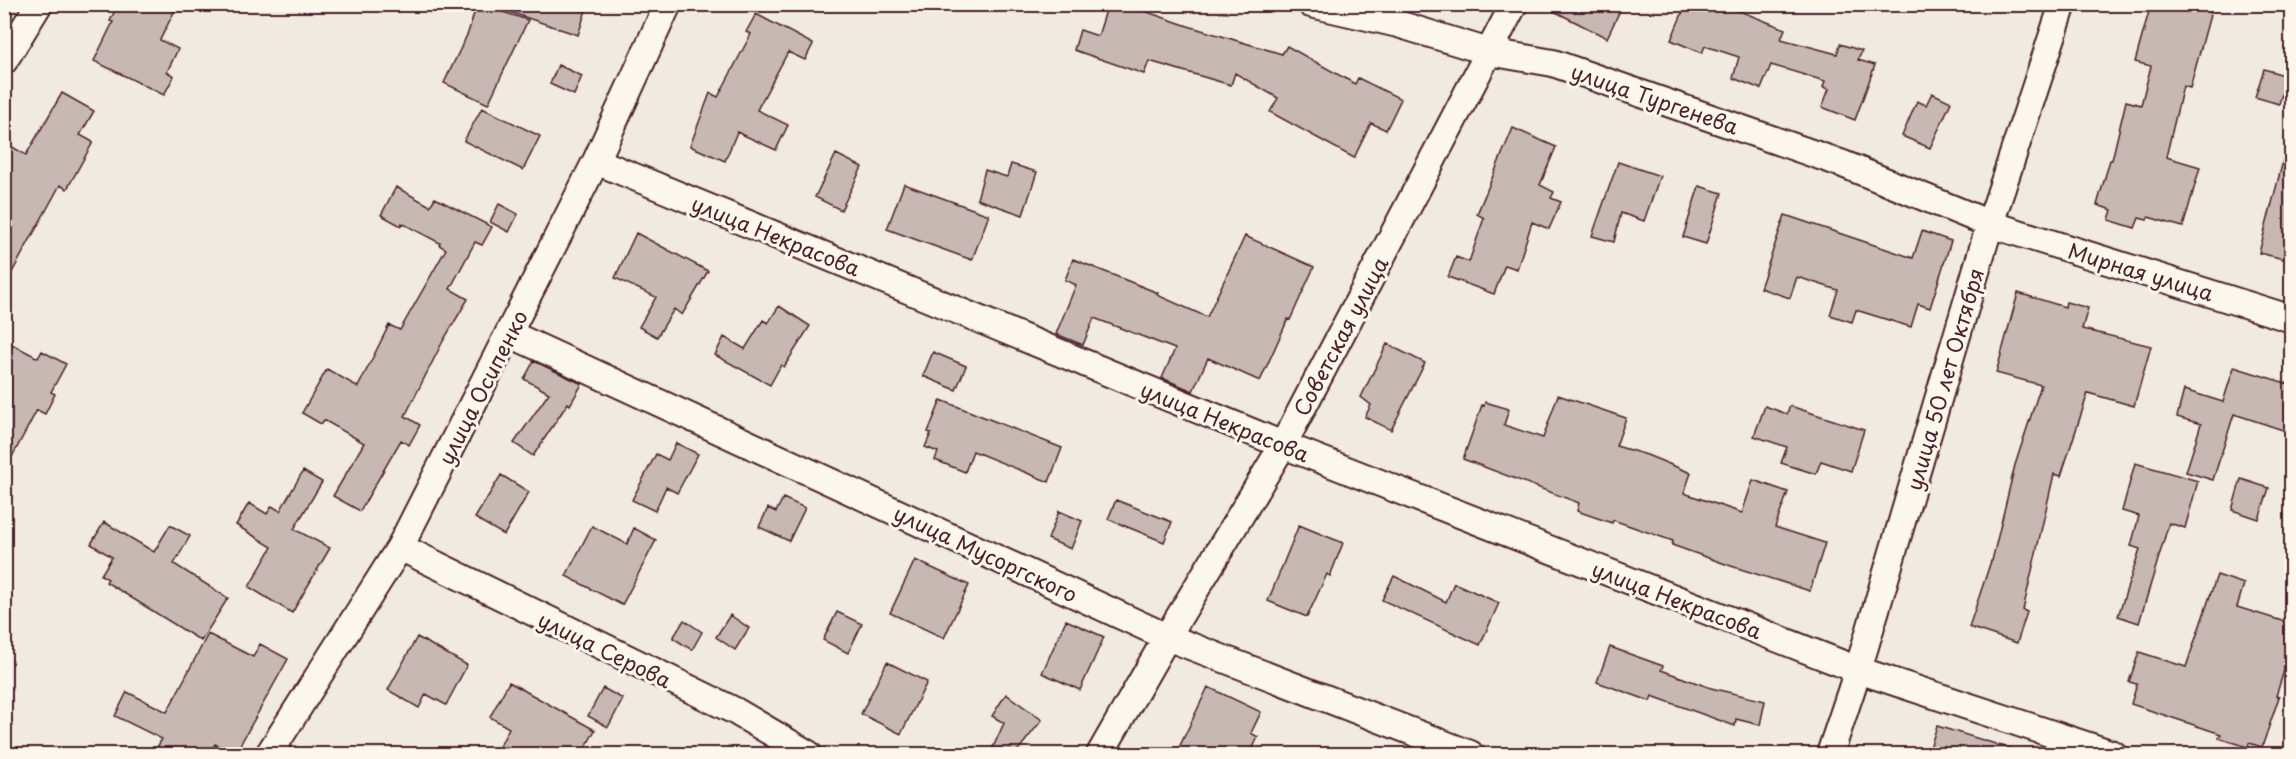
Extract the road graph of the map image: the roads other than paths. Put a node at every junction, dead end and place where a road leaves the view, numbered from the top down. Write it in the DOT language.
graph roads {
  1 [pos="39,4"];
  2 [pos="668,4"];
  3 [pos="1311,4"];
  4 [pos="1514,4"];
  5 [pos="2063,4"];
  6 [pos="1489,52"];
  7 [pos="4,61"];
  8 [pos="596,161"];
  9 [pos="1990,224"];
  10 [pos="2292,319"];
  11 [pos="510,333"];
  12 [pos="1283,445"];
  13 [pos="400,548"];
  14 [pos="1167,637"];
  15 [pos="1858,670"];
  16 [pos="269,754"];
  17 [pos="808,754"];
  18 [pos="1100,754"];
  19 [pos="1470,754"];
  20 [pos="1830,754"];
  21 [pos="2113,754"];
  1 -- 7 [label="street"];
  2 -- 8 [label="street, улица Осипенко"];
  3 -- 6 [label="street, улица Тургенева"];
  4 -- 6 [label="street, Советская улица"];
  5 -- 9 [label="street, улица 50 лет Октября"];
  6 -- 9 [label="street, улица Тургенева"];
  6 -- 12 [label="street, Советская улица"];
  8 -- 11 [label="street, улица Осипенко"];
  8 -- 12 [label="street, улица Некрасова"];
  9 -- 10 [label="street, Мирная улица"];
  9 -- 15 [label="street, улица 50 лет Октября"];
  11 -- 13 [label="street, улица Осипенко"];
  11 -- 14 [label="street, улица Мусоргского"];
  12 -- 14 [label="street, Советская улица"];
  12 -- 15 [label="street, улица Некрасова"];
  13 -- 16 [label="street, улица Осипенко"];
  13 -- 17 [label="street, улица Серова"];
  14 -- 18 [label="street, Советская улица"];
  14 -- 19 [label="street, улица Мусоргского"];
  15 -- 20 [label="street, улица 50 лет Октября"];
  15 -- 21 [label="street, улица Некрасова"];
}
